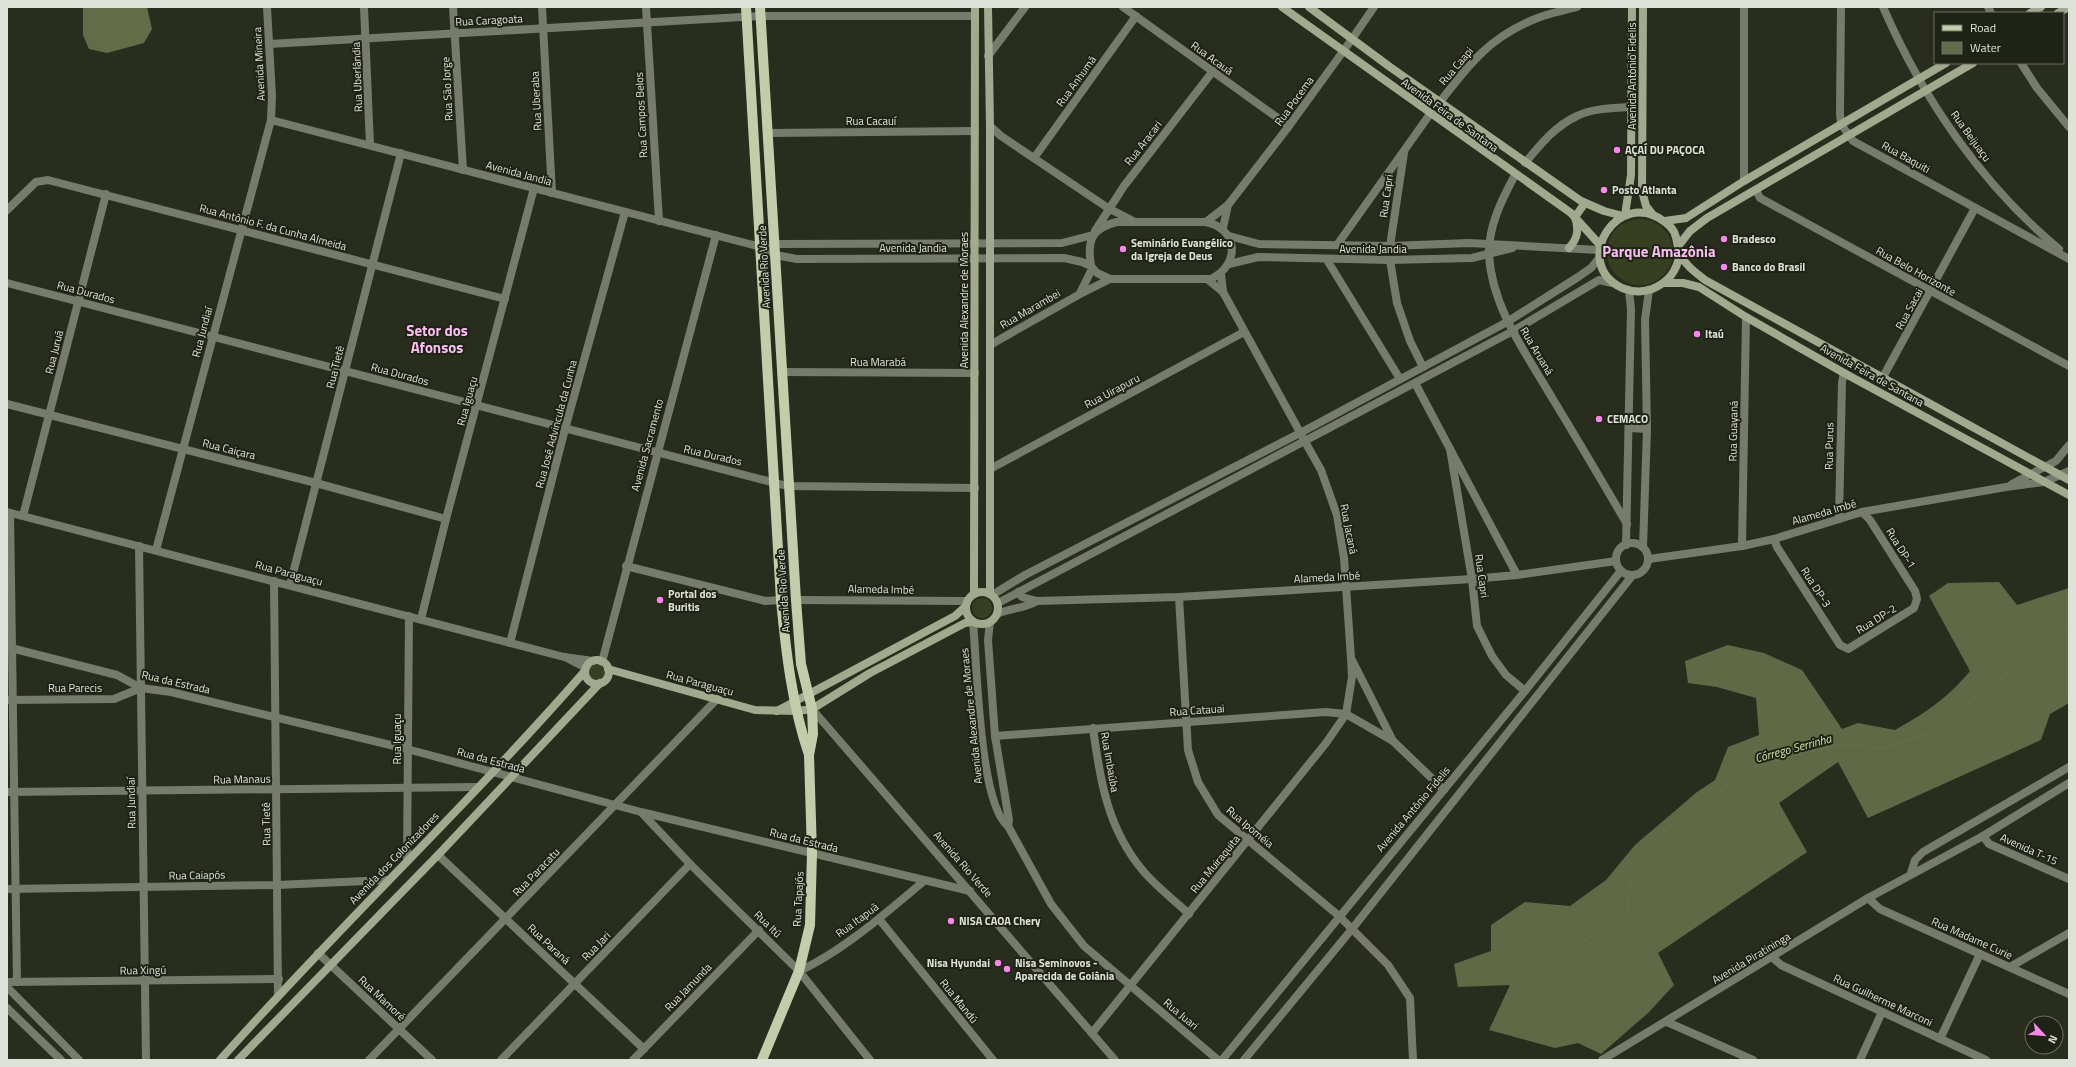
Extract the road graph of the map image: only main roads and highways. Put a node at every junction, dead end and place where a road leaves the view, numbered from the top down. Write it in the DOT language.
graph roads {
  1 [pos="975,7"];
  2 [pos="988,7"];
  3 [pos="1282,7"];
  4 [pos="1309,7"];
  5 [pos="1632,7"];
  6 [pos="1643,7"];
  7 [pos="760,11"];
  8 [pos="746,12"];
  9 [pos="1944,64"];
  10 [pos="1971,64"];
  11 [pos="1585,204"];
  12 [pos="1653,215"];
  13 [pos="1624,216"];
  14 [pos="1575,218"];
  15 [pos="1665,222"];
  16 [pos="1569,248"];
  17 [pos="1679,249"];
  18 [pos="1600,251"];
  19 [pos="1664,283"];
  20 [pos="2069,480"];
  21 [pos="2069,496"];
  22 [pos="974,594"];
  23 [pos="991,594"];
  24 [pos="966,604"];
  25 [pos="973,622"];
  26 [pos="585,670"];
  27 [pos="608,671"];
  28 [pos="600,683"];
  29 [pos="809,694"];
  30 [pos="795,701"];
  31 [pos="812,709"];
  32 [pos="798,711"];
  33 [pos="776,712"];
  34 [pos="808,755"];
  35 [pos="220,1060"];
  36 [pos="238,1060"];
  37 [pos="762,1060"];
  1 -- 22 [label="main road, Avenida Alexandre de Moraes"];
  2 -- 23 [label="main road"];
  3 -- 14 [label="main road, Avenida Feira de Santana"];
  4 -- 11 [label="main road, Avenida Feira de Santana"];
  5 -- 13 [label="main road, Avenida Antônio Fidelis"];
  6 -- 12 [label="main road, Avenida Antônio Fidelis"];
  7 -- 29 [label="main road, Avenida Rio Verde"];
  8 -- 30 [label="main road, Avenida Rio Verde"];
  9 -- 15 [label="main road"];
  10 -- 17 [label="main road"];
  11 -- 13 [label="main road, Avenida Feira de Santana"];
  11 -- 14 [label="main road"];
  12 -- 13 [label="main road"];
  12 -- 15 [label="main road"];
  13 -- 18 [label="main road"];
  14 -- 16 [label="main road"];
  14 -- 18 [label="main road, Avenida Feira de Santana"];
  15 -- 17 [label="main road"];
  17 -- 19 [label="main road"];
  17 -- 20 [label="main road, Avenida Feira de Santana"];
  18 -- 19 [label="main road"];
  19 -- 21 [label="main road, Avenida Feira de Santana"];
  22 -- 23 [label="main road"];
  22 -- 24 [label="main road"];
  23 -- 25 [label="main road"];
  24 -- 25 [label="main road"];
  24 -- 29 [label="main road"];
  25 -- 31 [label="main road"];
  26 -- 27 [label="main road"];
  26 -- 28 [label="main road"];
  26 -- 35 [label="main road, Avenida dos Colonizadores"];
  27 -- 28 [label="main road"];
  27 -- 33 [label="main road, Rua Paraguaçu"];
  28 -- 36 [label="main road"];
  29 -- 30 [label="main road"];
  29 -- 31 [label="main road, Avenida Rio Verde"];
  30 -- 32 [label="main road, Avenida Rio Verde"];
  30 -- 33 [label="main road"];
  31 -- 32 [label="main road, Rua Paraguaçu"];
  31 -- 34 [label="main road, Rua Tapajós"];
  32 -- 33 [label="main road, Rua Paraguaçu"];
  32 -- 34 [label="main road, Rua Tapajós"];
  34 -- 37 [label="main road, Rua Tapajós"];
}
